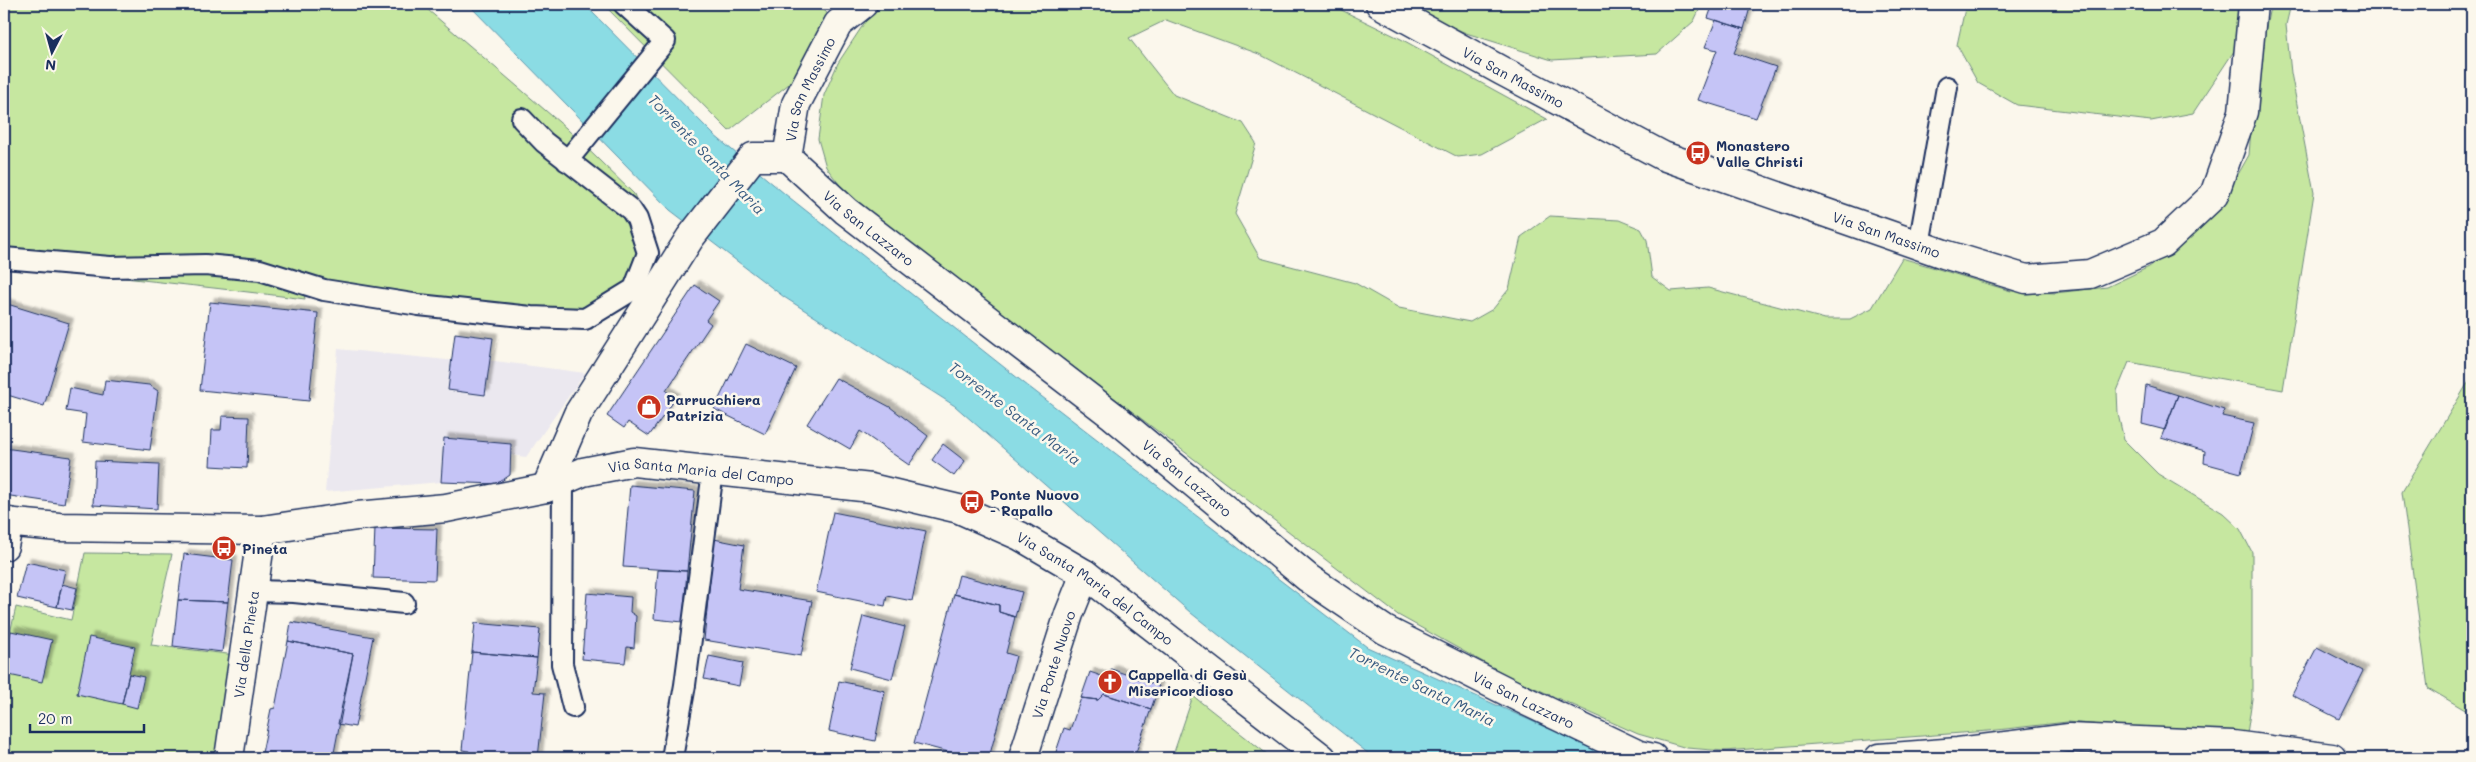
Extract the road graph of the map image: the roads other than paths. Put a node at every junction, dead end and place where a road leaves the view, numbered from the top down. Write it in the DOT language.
graph roads {
  1 [pos="624,4"];
  2 [pos="863,4"];
  3 [pos="1380,4"];
  4 [pos="2253,4"];
  5 [pos="1947,86"];
  6 [pos="522,119"];
  7 [pos="573,153"];
  8 [pos="787,157"];
  9 [pos="1919,245"];
  10 [pos="4,258"];
  11 [pos="712,471"];
  12 [pos="554,484"];
  13 [pos="5,530"];
  14 [pos="262,530"];
  15 [pos="1085,574"];
  16 [pos="253,591"];
  17 [pos="404,603"];
  18 [pos="573,707"];
  19 [pos="228,758"];
  20 [pos="672,758"];
  21 [pos="1023,758"];
  22 [pos="1322,758"];
  23 [pos="1654,758"];
  24 [pos="1879,758"];
  25 [pos="2332,758"];
  1 -- 7 [label="lane"];
  2 -- 8 [label="street, Via San Massimo"];
  3 -- 9 [label="street, Via San Massimo"];
  4 -- 9 [label="street, Via San Massimo"];
  5 -- 9 [label="lane"];
  6 -- 7 [label="lane"];
  7 -- 10 [label="lane"];
  8 -- 12 [label="street"];
  8 -- 23 [label="street, Via San Lazzaro"];
  11 -- 12 [label="street, Via Santa Maria del Campo"];
  11 -- 15 [label="street, Via Santa Maria del Campo"];
  11 -- 20 [label="lane"];
  12 -- 14 [label="street, Via Santa Maria del Campo"];
  12 -- 18 [label="lane"];
  13 -- 14 [label="street, Via Santa Maria del Campo"];
  14 -- 16 [label="street, Via della Pineta"];
  15 -- 21 [label="street, Via Ponte Nuovo"];
  15 -- 22 [label="street, Via Santa Maria del Campo"];
  16 -- 17 [label="lane"];
  16 -- 19 [label="street, Via della Pineta"];
  24 -- 25 [label="street"];
}
